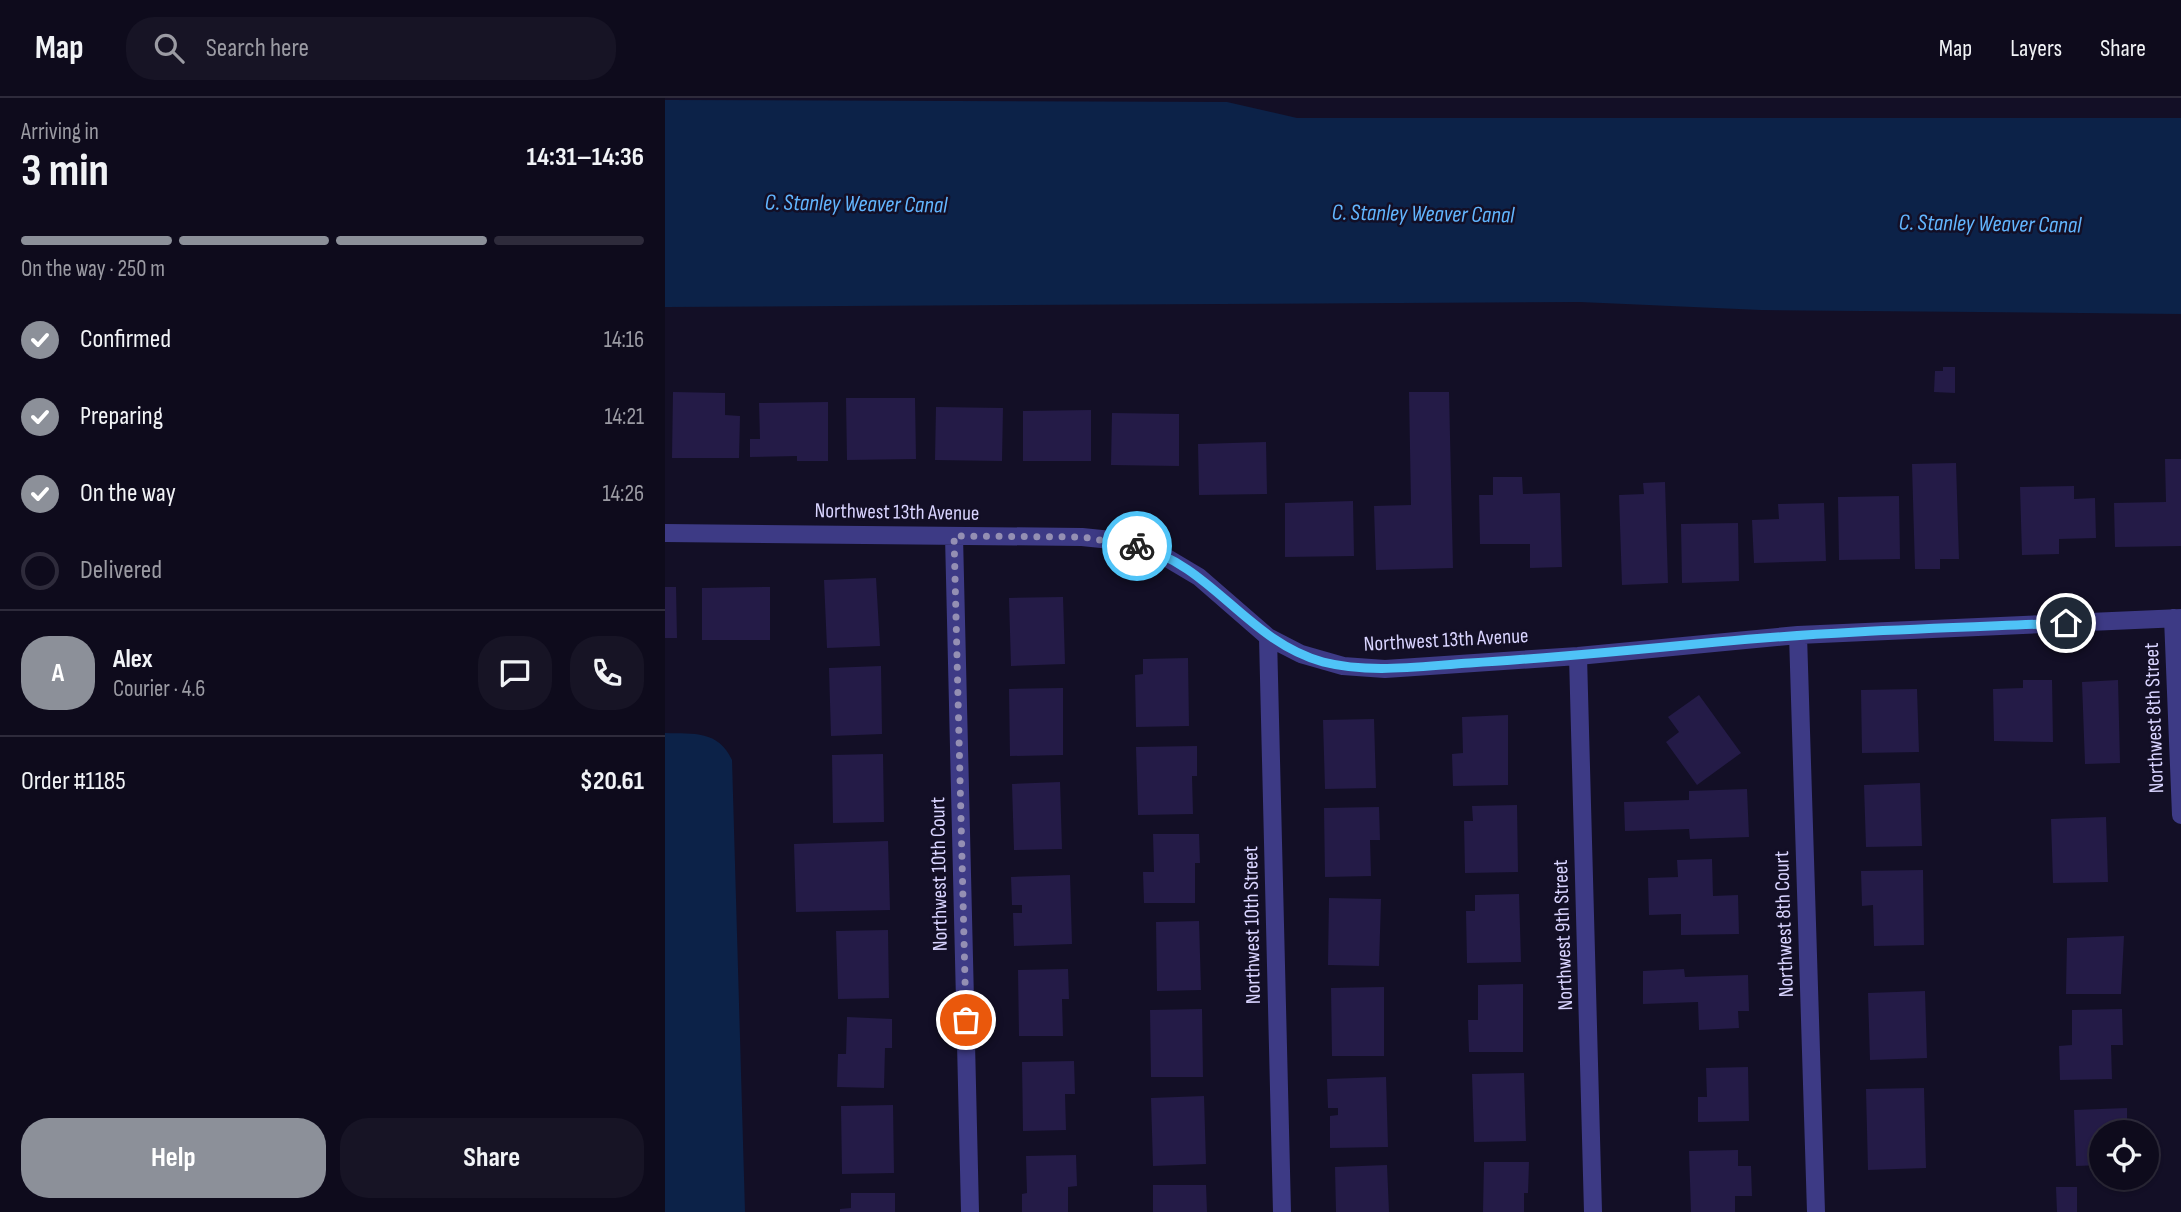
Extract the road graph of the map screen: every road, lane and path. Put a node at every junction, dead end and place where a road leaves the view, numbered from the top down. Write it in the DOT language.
graph roads {
  1 [pos="665,533"];
  2 [pos="954,536"];
  3 [pos="2177,618"];
  4 [pos="1798,635"];
  5 [pos="1268,637"];
  6 [pos="1578,656"];
  7 [pos="2181,815"];
  8 [pos="970,1212"];
  9 [pos="1282,1212"];
  10 [pos="1593,1212"];
  11 [pos="1816,1212"];
  1 -- 2 [label="street, Northwest 13th Avenue"];
  2 -- 5 [label="street, Northwest 13th Avenue"];
  2 -- 8 [label="street, Northwest 10th Court"];
  3 -- 4 [label="street, Northwest 13th Avenue"];
  3 -- 7 [label="street, Northwest 8th Street"];
  4 -- 6 [label="street, Northwest 13th Avenue"];
  4 -- 11 [label="street, Northwest 8th Court"];
  5 -- 6 [label="street, Northwest 13th Avenue"];
  5 -- 9 [label="street, Northwest 10th Street"];
  6 -- 10 [label="street, Northwest 9th Street"];
}
